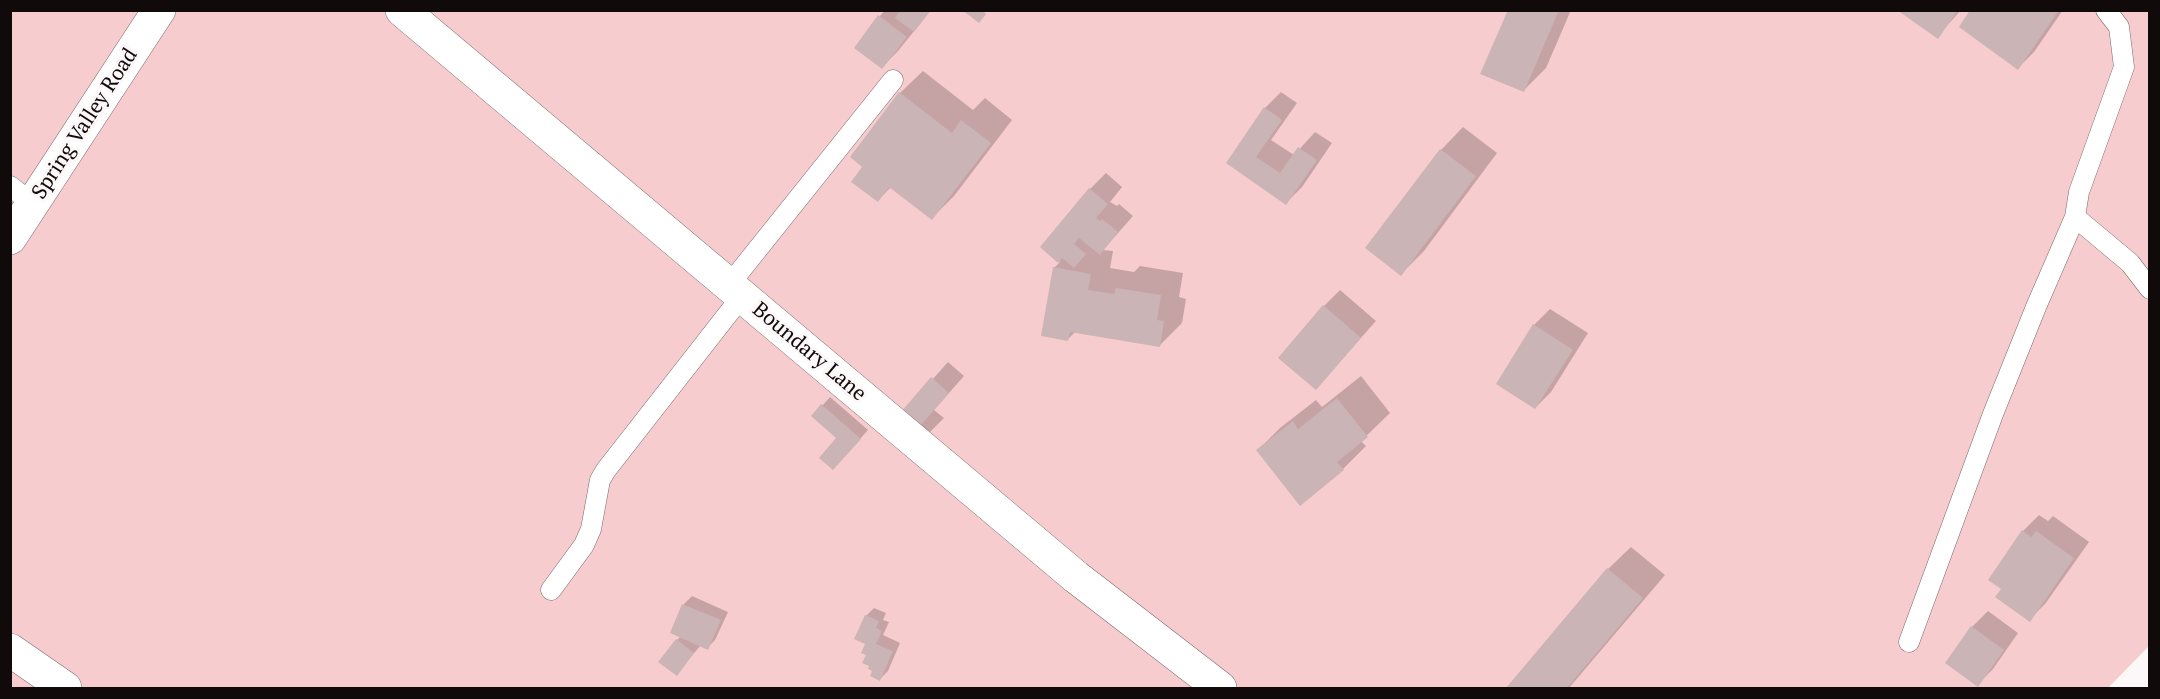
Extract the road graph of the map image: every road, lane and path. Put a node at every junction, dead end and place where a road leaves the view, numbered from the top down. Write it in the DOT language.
graph roads {
  1 [pos="159,10"];
  2 [pos="402,10"];
  3 [pos="2106,10"];
  4 [pos="893,80"];
  5 [pos="22,195"];
  6 [pos="2075,217"];
  7 [pos="10,238"];
  8 [pos="2150,290"];
  9 [pos="736,291"];
  10 [pos="550,590"];
  11 [pos="1909,642"];
  12 [pos="10,650"];
  13 [pos="65,688"];
  14 [pos="1220,688"];
  1 -- 5 [label="street, Spring Valley Road"];
  2 -- 9 [label="street, Boundary Lane"];
  3 -- 6 [label="lane"];
  4 -- 9 [label="lane"];
  5 -- 7 [label="street, Spring Valley Road"];
  6 -- 8 [label="lane"];
  6 -- 11 [label="lane"];
  9 -- 10 [label="lane"];
  9 -- 14 [label="street, Boundary Lane"];
  12 -- 13 [label="street"];
}
